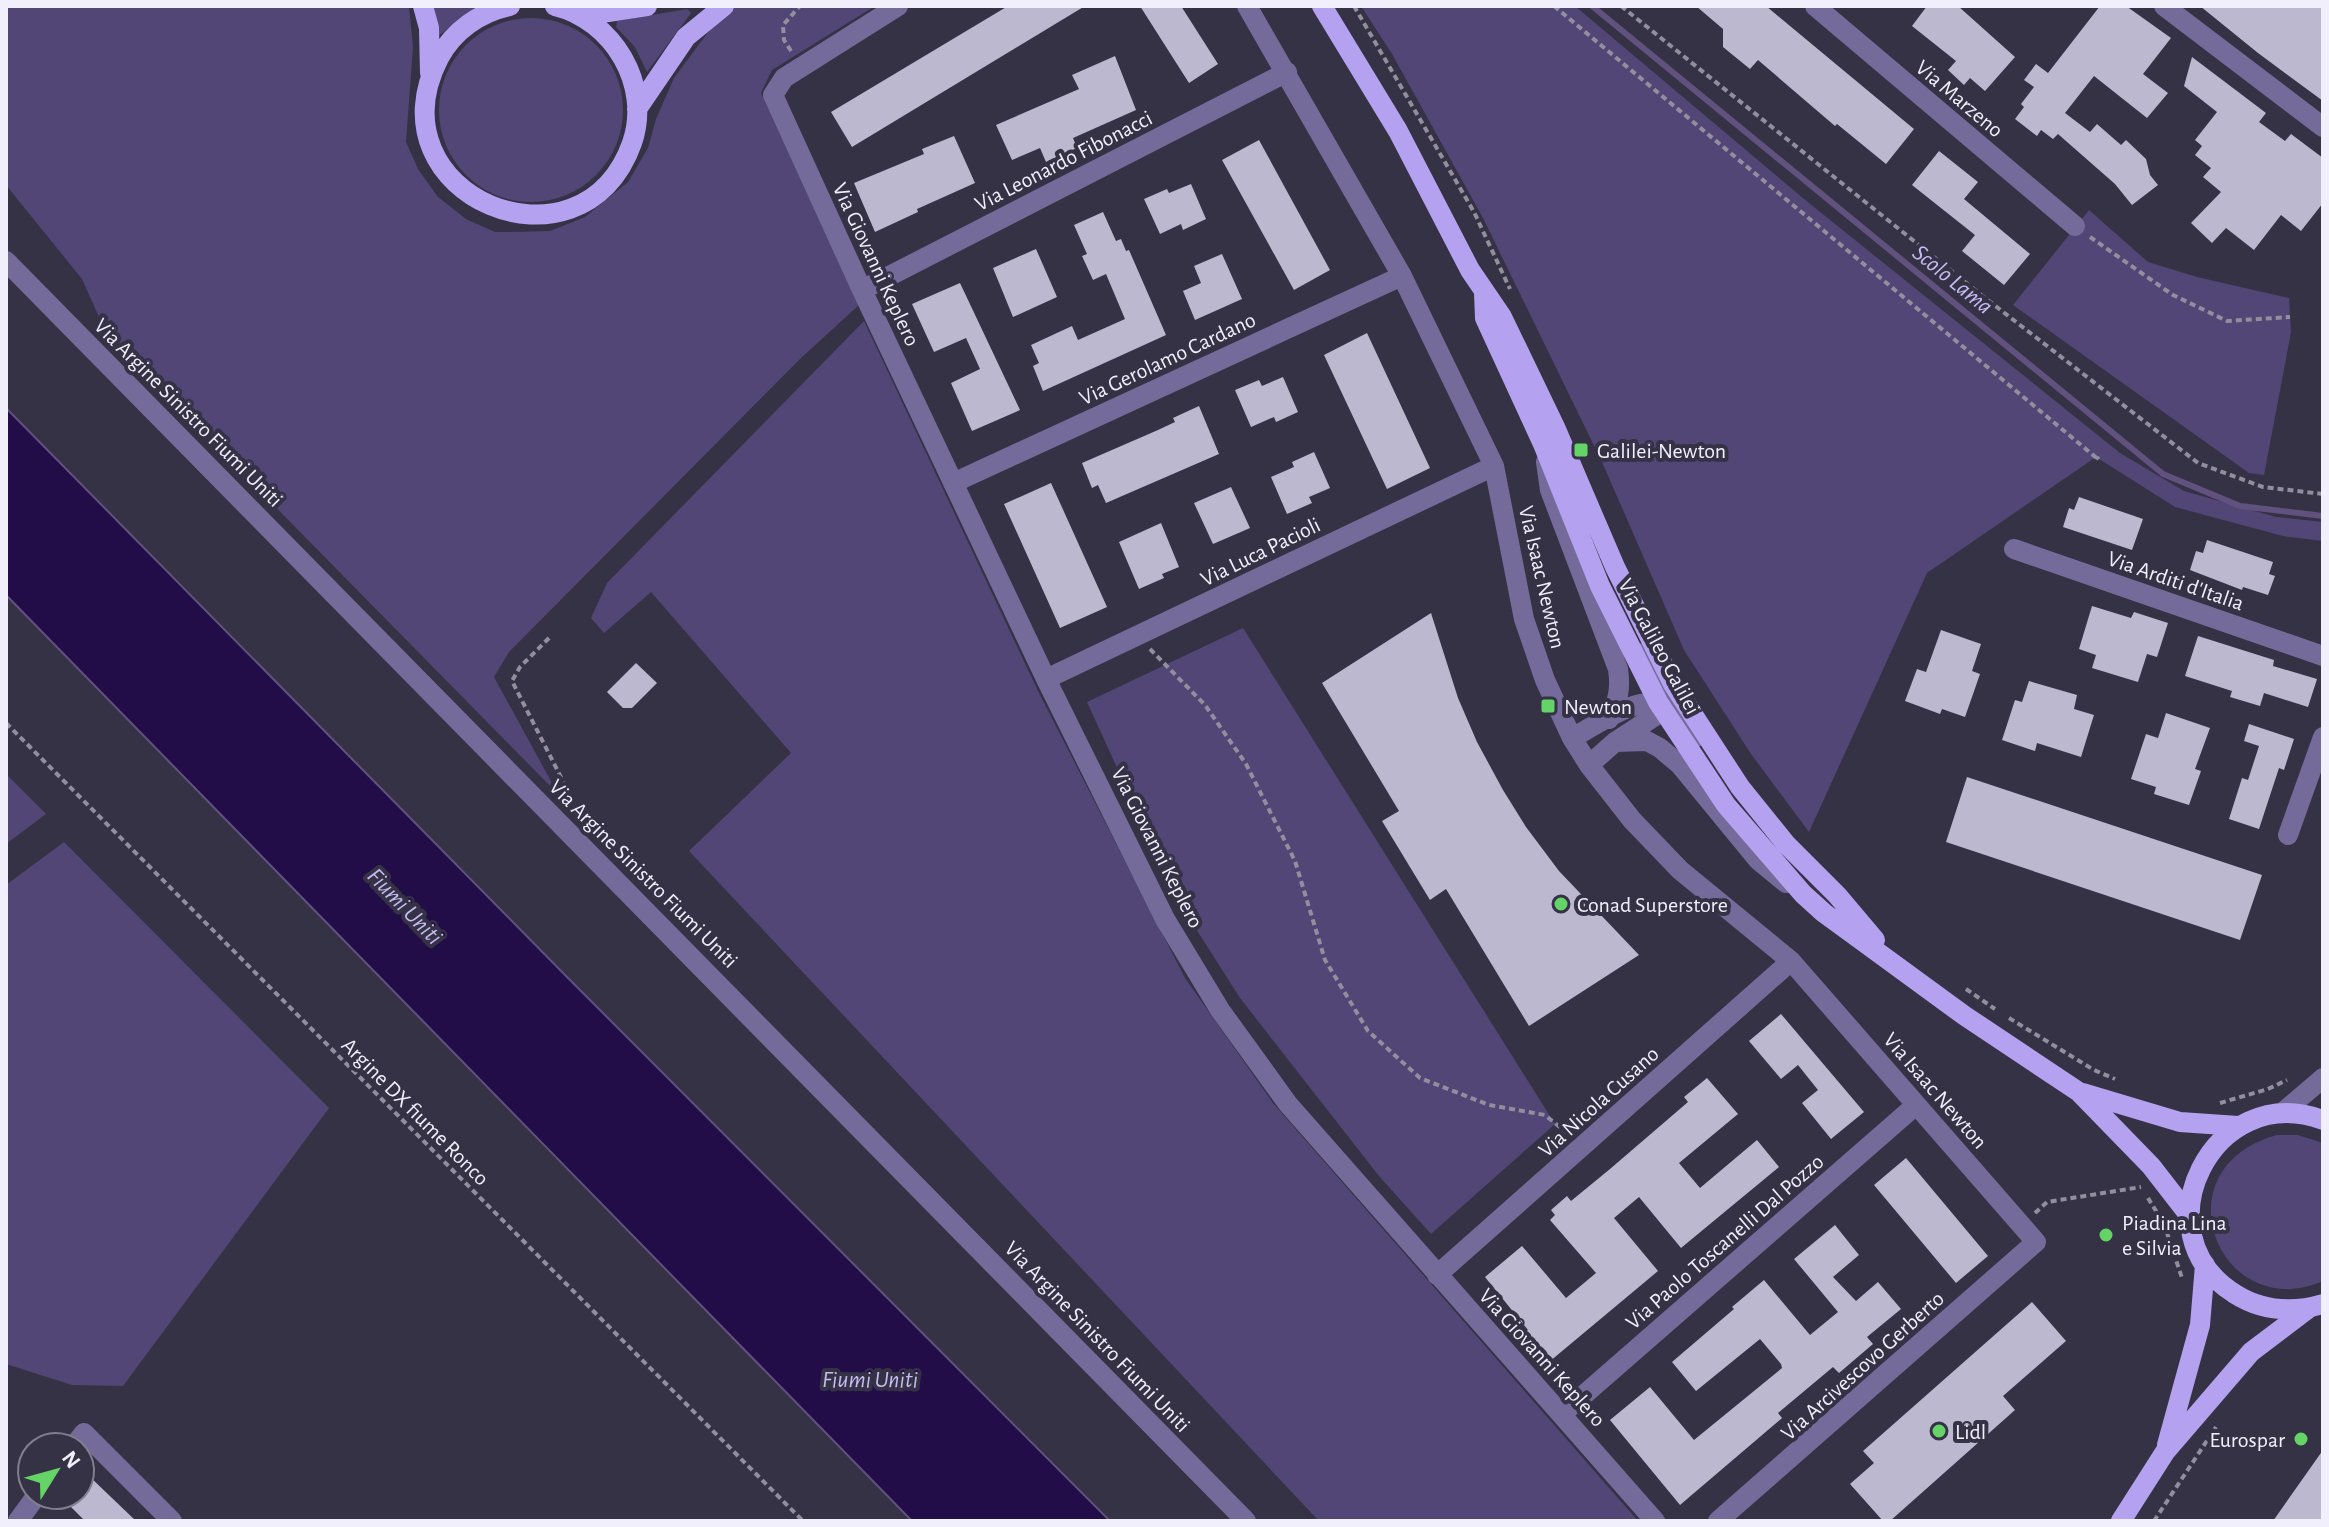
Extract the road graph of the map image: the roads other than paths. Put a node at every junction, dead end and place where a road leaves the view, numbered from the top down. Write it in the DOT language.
graph roads {
  1 [pos="423,6"];
  2 [pos="510,6"];
  3 [pos="555,6"];
  4 [pos="647,6"];
  5 [pos="724,6"];
  6 [pos="898,6"];
  7 [pos="1247,6"];
  8 [pos="1322,6"];
  9 [pos="1815,6"];
  10 [pos="2164,6"];
  11 [pos="582,16"];
  12 [pos="1287,72"];
  13 [pos="430,75"];
  14 [pos="637,109"];
  15 [pos="2323,127"];
  16 [pos="2075,226"];
  17 [pos="6,261"];
  18 [pos="1402,276"];
  19 [pos="862,290"];
  20 [pos="1484,293"];
  21 [pos="1543,444"];
  22 [pos="1494,466"];
  23 [pos="953,483"];
  24 [pos="2014,549"];
  25 [pos="1624,583"];
  26 [pos="2323,656"];
  27 [pos="1046,679"];
  28 [pos="1658,702"];
  29 [pos="1609,719"];
  30 [pos="2323,737"];
  31 [pos="1572,738"];
  32 [pos="1615,742"];
  33 [pos="1589,765"];
  34 [pos="1740,787"];
  35 [pos="2288,835"];
  36 [pos="1803,894"];
  37 [pos="1890,959"];
  38 [pos="1791,961"];
  39 [pos="2323,1078"];
  40 [pos="2079,1092"];
  41 [pos="1916,1105"];
  42 [pos="2282,1113"];
  43 [pos="2323,1120"];
  44 [pos="2238,1126"];
  45 [pos="2189,1215"];
  46 [pos="2036,1242"];
  47 [pos="2205,1265"];
  48 [pos="1437,1275"];
  49 [pos="2316,1306"];
  50 [pos="1562,1414"];
  51 [pos="2165,1452"];
  52 [pos="96,1456"];
  53 [pos="172,1521"];
  54 [pos="1246,1521"];
  55 [pos="1655,1521"];
  56 [pos="1718,1521"];
  57 [pos="2121,1521"];
  1 -- 13 [label="main road"];
  2 -- 13 [label="main road"];
  3 -- 11 [label="main road"];
  4 -- 11 [label="main road"];
  5 -- 14 [label="main road"];
  6 -- 19 [label="street, Via Giovanni Keplero"];
  7 -- 12 [label="street, Via Isaac Newton"];
  8 -- 20 [label="main road, Via Galileo Galilei"];
  9 -- 16 [label="street, Via Marzeno"];
  10 -- 15 [label="street"];
  11 -- 14 [label="main road"];
  12 -- 18 [label="street, Via Isaac Newton"];
  12 -- 19 [label="street, Via Leonardo Fibonacci"];
  13 -- 14 [label="main road"];
  17 -- 54 [label="street, Via Argine Sinistro Fiumi Uniti"];
  18 -- 22 [label="street, Via Isaac Newton"];
  18 -- 23 [label="street, Via Gerolamo Cardano"];
  19 -- 23 [label="street, Via Giovanni Keplero"];
  20 -- 21 [label="main road, Via Galileo Galilei"];
  20 -- 25 [label="main road, Via Galileo Galilei"];
  21 -- 28 [label="main road, Via Galileo Galilei"];
  21 -- 29 [label="street"];
  22 -- 27 [label="street, Via Luca Pacioli"];
  22 -- 31 [label="street, Via Isaac Newton"];
  23 -- 27 [label="street, Via Giovanni Keplero"];
  24 -- 26 [label="street, Via Arditi d'Italia"];
  25 -- 28 [label="street"];
  25 -- 34 [label="main road, Via Galileo Galilei"];
  27 -- 48 [label="street, Via Giovanni Keplero"];
  28 -- 29 [label="street"];
  28 -- 32 [label="street"];
  28 -- 34 [label="street"];
  28 -- 36 [label="main road, Via Galileo Galilei"];
  29 -- 31 [label="street"];
  30 -- 35 [label="street"];
  31 -- 33 [label="street, Via Isaac Newton"];
  32 -- 33 [label="street"];
  32 -- 36 [label="street"];
  33 -- 38 [label="street, Via Isaac Newton"];
  34 -- 37 [label="main road, Via Galileo Galilei"];
  36 -- 37 [label="main road, Via Galileo Galilei"];
  37 -- 40 [label="main road, Via Galileo Galilei"];
  38 -- 41 [label="street, Via Isaac Newton"];
  38 -- 48 [label="street, Via Nicola Cusano"];
  39 -- 42 [label="street"];
  40 -- 44 [label="main road, Via Galileo Galilei"];
  40 -- 45 [label="main road, Via Galileo Galilei"];
  41 -- 46 [label="street, Via Isaac Newton"];
  41 -- 50 [label="street, Via Paolo Toscanelli Dal Pozzo"];
  42 -- 43 [label="main road"];
  42 -- 44 [label="main road"];
  44 -- 45 [label="main road"];
  45 -- 47 [label="main road"];
  46 -- 56 [label="street, Via Arcivescovo Gerberto"];
  47 -- 49 [label="main road"];
  47 -- 51 [label="main road"];
  48 -- 50 [label="street, Via Giovanni Keplero"];
  49 -- 51 [label="main road"];
  50 -- 55 [label="street, Via Giovanni Keplero"];
  51 -- 57 [label="main road"];
  52 -- 53 [label="street"];
}
